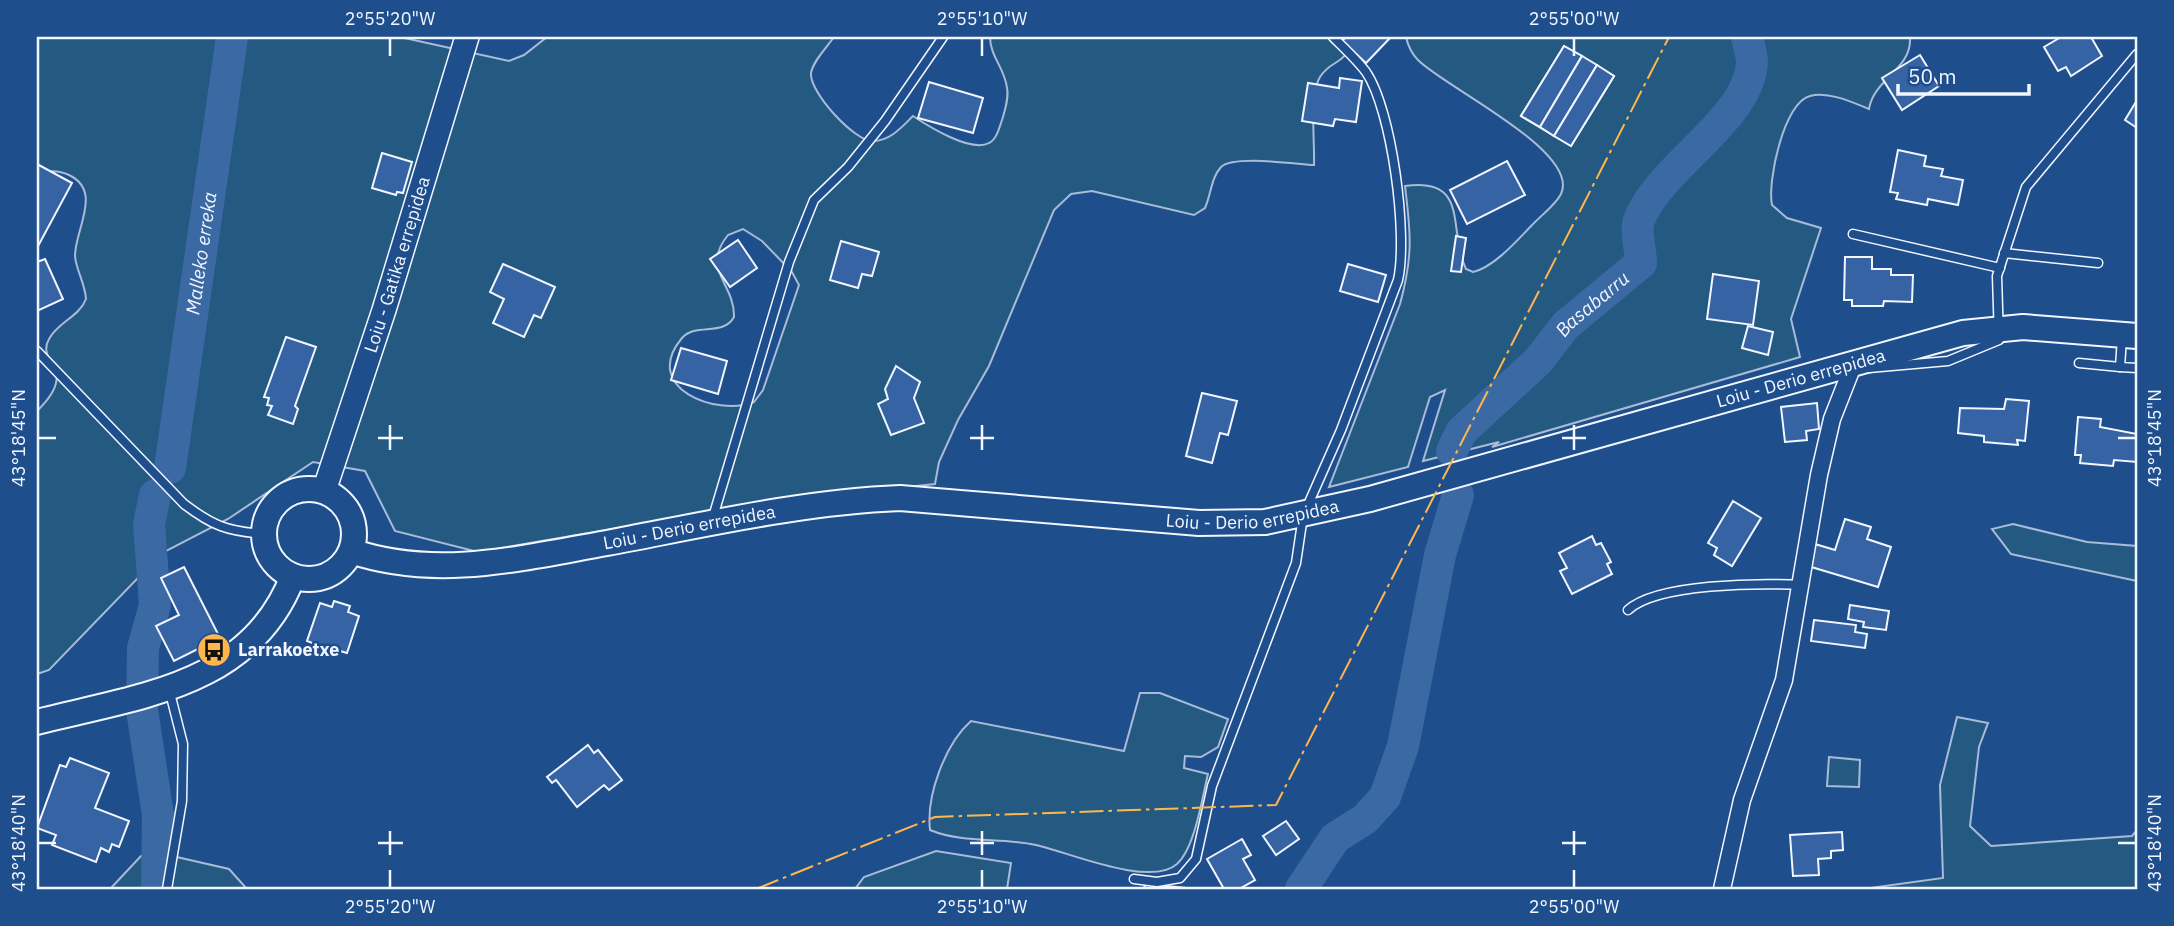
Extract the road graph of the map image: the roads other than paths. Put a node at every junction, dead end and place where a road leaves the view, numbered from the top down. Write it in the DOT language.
graph roads {
  1 [pos="467,37"];
  2 [pos="943,37"];
  3 [pos="1333,37"];
  4 [pos="2137,54"];
  5 [pos="1853,234"];
  6 [pos="2004,253"];
  7 [pos="2098,263"];
  8 [pos="2000,268"];
  9 [pos="1999,328"];
  10 [pos="2130,336"];
  11 [pos="37,351"];
  12 [pos="1854,363"];
  13 [pos="2080,363"];
  14 [pos="2120,367"];
  15 [pos="2137,368"];
  16 [pos="324,491"];
  17 [pos="1303,516"];
  18 [pos="711,524"];
  19 [pos="263,534"];
  20 [pos="351,551"];
  21 [pos="293,576"];
  22 [pos="1802,584"];
  23 [pos="1628,610"];
  24 [pos="161,690"];
  25 [pos="37,722"];
  26 [pos="1134,879"];
  27 [pos="167,889"];
  28 [pos="1722,889"];
  1 -- 16 [label="street, Loiu - Gatika errepidea"];
  2 -- 18 [label="lane"];
  3 -- 17 [label="lane"];
  4 -- 6 [label="lane"];
  5 -- 8 [label="lane"];
  6 -- 7 [label="lane"];
  6 -- 8 [label="lane"];
  8 -- 9 [label="lane"];
  9 -- 10 [label="main road, Loiu - Derio errepidea"];
  9 -- 12 [label="main road, Loiu - Derio errepidea"];
  10 -- 14 [label="lane"];
  11 -- 19 [label="lane"];
  12 -- 17 [label="main road, Loiu - Derio errepidea"];
  12 -- 22 [label="street"];
  13 -- 14 [label="lane"];
  14 -- 15 [label="lane"];
  16 -- 19 [label="main road"];
  16 -- 20 [label="main road"];
  17 -- 18 [label="main road, Loiu - Derio errepidea"];
  17 -- 26 [label="lane"];
  18 -- 20 [label="main road, Loiu - Derio errepidea"];
  19 -- 21 [label="main road"];
  20 -- 21 [label="main road"];
  21 -- 24 [label="main road"];
  22 -- 23 [label="lane"];
  22 -- 28 [label="street"];
  24 -- 25 [label="main road"];
  24 -- 27 [label="lane"];
}
